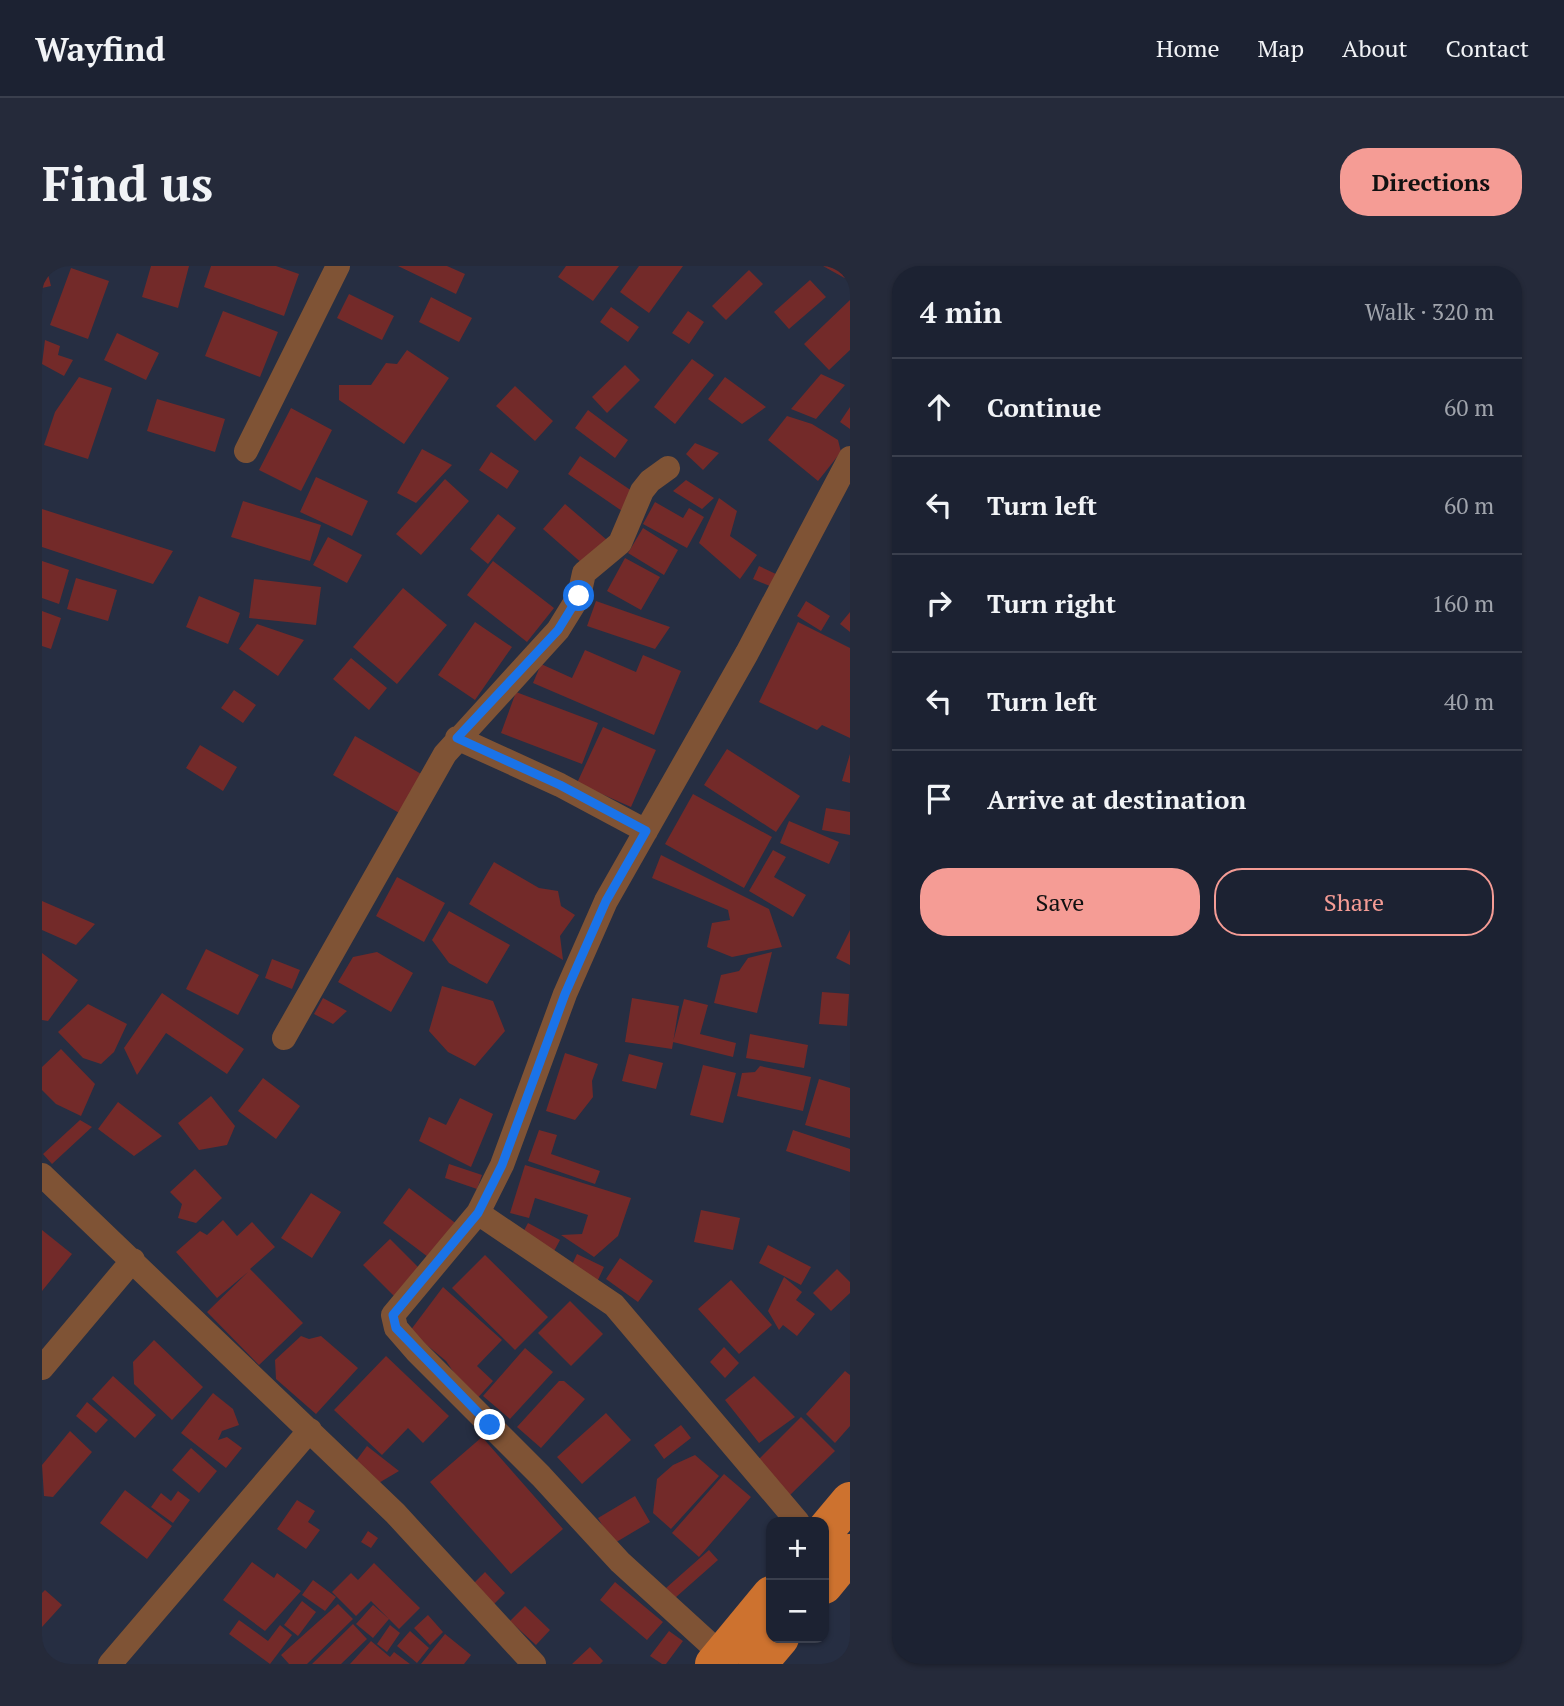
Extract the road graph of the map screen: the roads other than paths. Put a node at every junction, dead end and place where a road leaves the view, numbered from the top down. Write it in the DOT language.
graph roads {
  1 [pos="338,266"];
  2 [pos="246,451"];
  3 [pos="850,458"];
  4 [pos="668,468"];
  5 [pos="457,738"];
  6 [pos="646,831"];
  7 [pos="284,1038"];
  8 [pos="42,1175"];
  9 [pos="478,1213"];
  10 [pos="133,1260"];
  11 [pos="42,1368"];
  12 [pos="310,1430"];
  13 [pos="850,1501"];
  14 [pos="794,1517"];
  15 [pos="829,1526"];
  16 [pos="850,1553"];
  17 [pos="828,1580"];
  18 [pos="766,1601"];
  19 [pos="776,1643"];
  20 [pos="718,1659"];
  21 [pos="110,1664"];
  22 [pos="534,1664"];
  23 [pos="758,1664"];
  1 -- 2 [label="street"];
  3 -- 6 [label="street"];
  4 -- 5 [label="street"];
  5 -- 6 [label="street"];
  5 -- 7 [label="street"];
  6 -- 9 [label="street"];
  8 -- 10 [label="street"];
  9 -- 14 [label="street"];
  9 -- 20 [label="street"];
  10 -- 11 [label="street"];
  10 -- 12 [label="street"];
  12 -- 21 [label="street"];
  12 -- 22 [label="street"];
  13 -- 15 [label="main road"];
  16 -- 17 [label="main road"];
  18 -- 20 [label="main road"];
  19 -- 23 [label="main road"];
}
